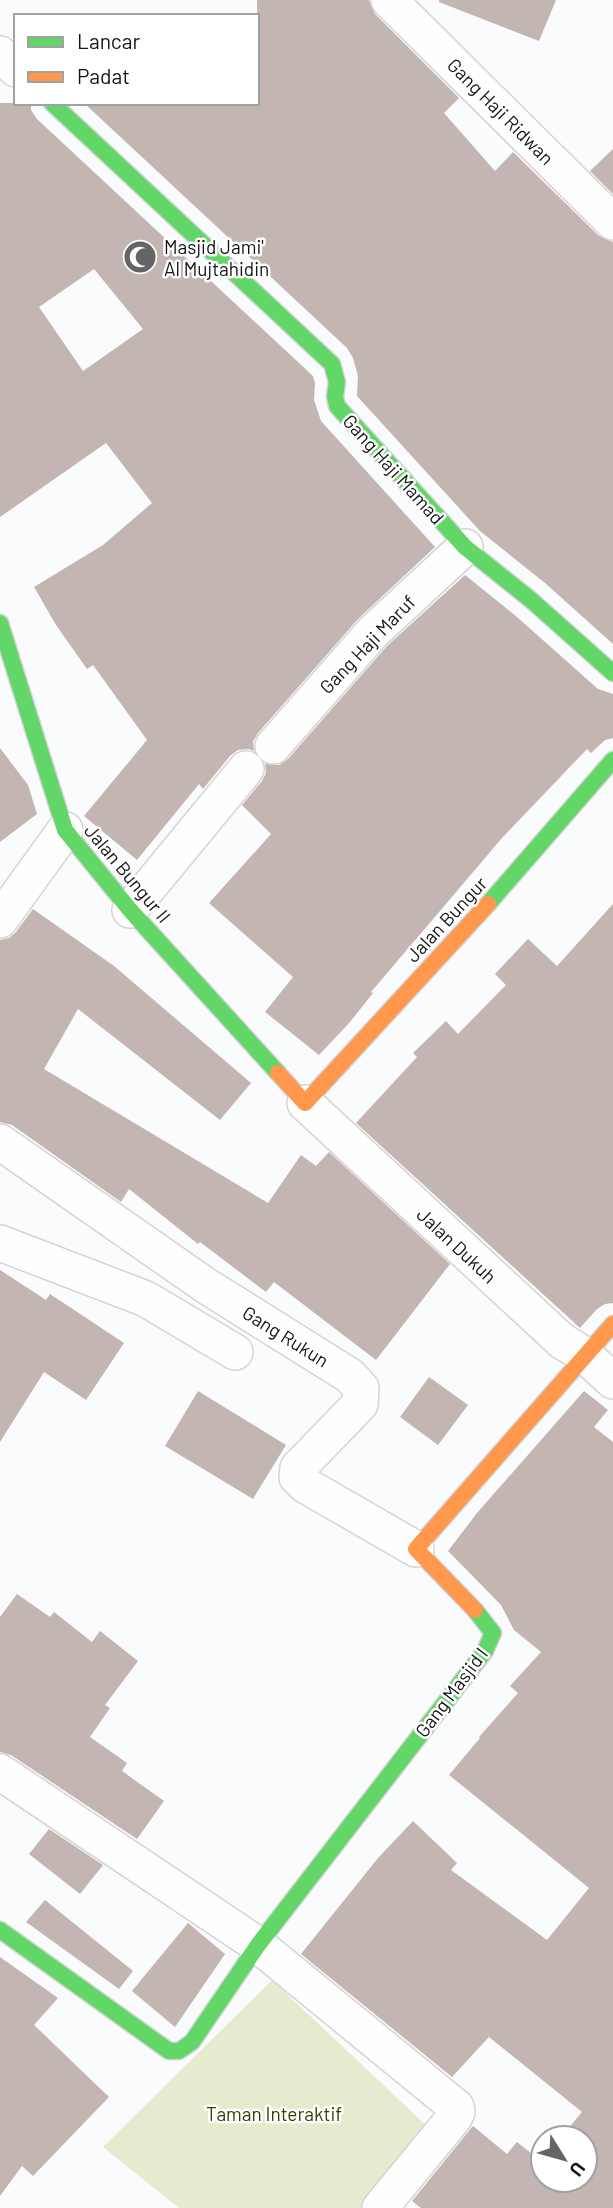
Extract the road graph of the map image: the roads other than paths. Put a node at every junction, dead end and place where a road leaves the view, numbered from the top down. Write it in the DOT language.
graph roads {
  1 [pos="390,0"];
  2 [pos="0,54"];
  3 [pos="14,67"];
  4 [pos="54,105"];
  5 [pos="613,222"];
  6 [pos="465,547"];
  7 [pos="0,623"];
  8 [pos="613,673"];
  9 [pos="274,746"];
  10 [pos="613,760"];
  11 [pos="246,769"];
  12 [pos="65,830"];
  13 [pos="130,910"];
  14 [pos="0,920"];
  15 [pos="305,1103"];
  16 [pos="0,1142"];
  17 [pos="0,1243"];
  18 [pos="613,1324"];
  19 [pos="234,1352"];
  20 [pos="585,1355"];
  21 [pos="613,1381"];
  22 [pos="416,1549"];
  23 [pos="0,1772"];
  24 [pos="0,1930"];
  25 [pos="258,1945"];
  26 [pos="380,2208"];
  1 -- 5 [label="street, Gang Haji Ridwan"];
  2 -- 3 [label="street"];
  4 -- 6 [label="street, Gang Haji Mamad"];
  6 -- 8 [label="street, Gang Haji Mamad"];
  6 -- 9 [label="street, Gang Haji Maruf"];
  7 -- 12 [label="street, Jalan Bungur II"];
  10 -- 15 [label="street, Jalan Bungur"];
  11 -- 13 [label="street"];
  12 -- 13 [label="street, Jalan Bungur II"];
  12 -- 14 [label="street"];
  13 -- 15 [label="street, Jalan Bungur II"];
  15 -- 20 [label="street, Jalan Dukuh"];
  16 -- 22 [label="street, Gang Rukun"];
  17 -- 19 [label="street"];
  18 -- 20 [label="street"];
  20 -- 21 [label="street, Jalan Dukuh"];
  20 -- 22 [label="street"];
  22 -- 25 [label="street, Gang Masjid I"];
  23 -- 25 [label="street"];
  24 -- 25 [label="street"];
  25 -- 26 [label="street"];
}
